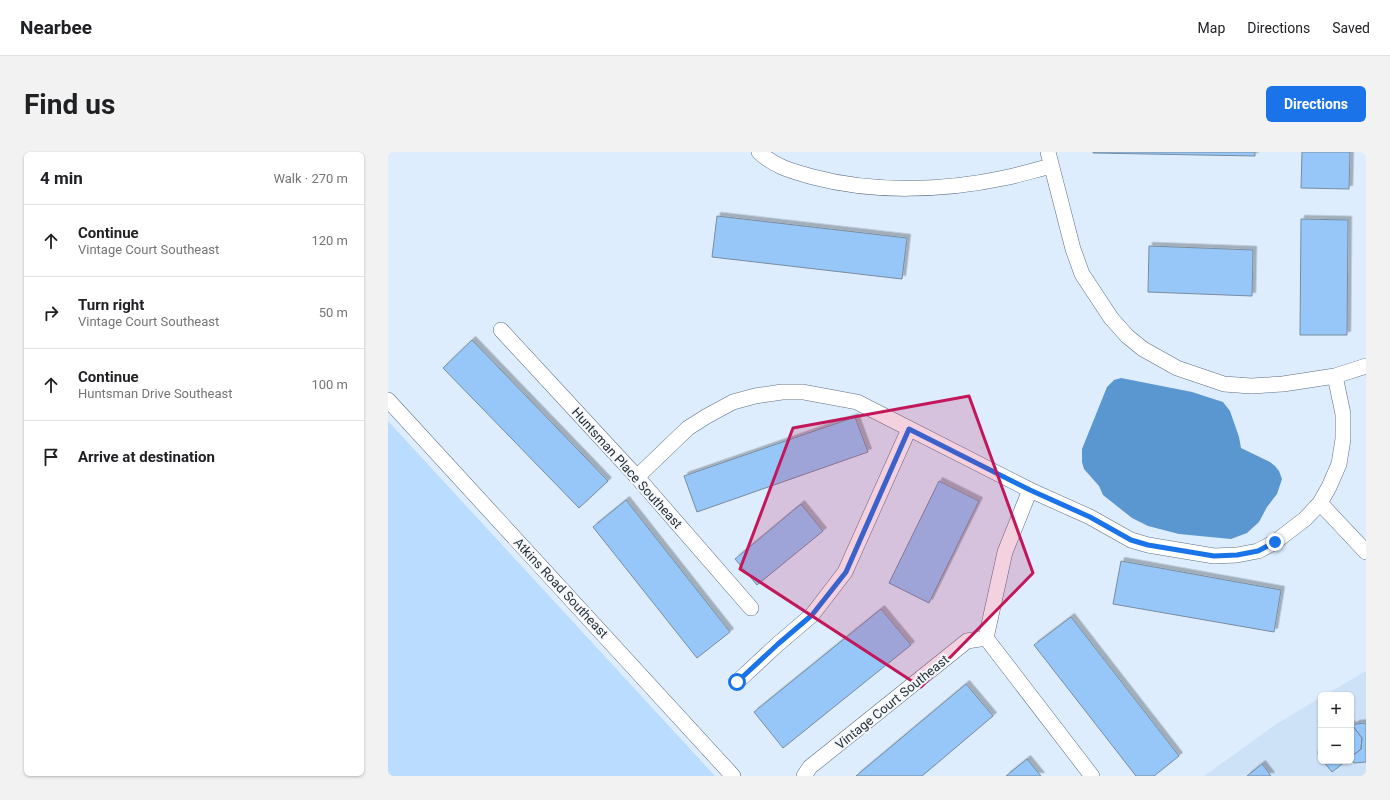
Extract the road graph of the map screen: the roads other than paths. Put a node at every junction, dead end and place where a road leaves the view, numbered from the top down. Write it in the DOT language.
graph roads {
  1 [pos="759,152"];
  2 [pos="1049,159"];
  3 [pos="501,330"];
  4 [pos="1366,366"];
  5 [pos="1335,376"];
  6 [pos="388,400"];
  7 [pos="909,429"];
  8 [pos="637,477"];
  9 [pos="1030,490"];
  10 [pos="1320,503"];
  11 [pos="1366,552"];
  12 [pos="751,608"];
  13 [pos="986,638"];
  14 [pos="737,682"];
  15 [pos="733,776"];
  16 [pos="804,776"];
  17 [pos="1092,776"];
  1 -- 2 [label="street"];
  2 -- 5 [label="street"];
  3 -- 8 [label="street, Huntsman Place Southeast"];
  4 -- 5 [label="street"];
  5 -- 10 [label="street"];
  6 -- 15 [label="street, Atkins Road Southeast"];
  7 -- 8 [label="street"];
  7 -- 9 [label="street"];
  7 -- 14 [label="street"];
  8 -- 12 [label="street, Huntsman Place Southeast"];
  9 -- 10 [label="street"];
  9 -- 13 [label="street"];
  10 -- 11 [label="street"];
  13 -- 16 [label="street, Vintage Court Southeast"];
  13 -- 17 [label="street"];
}
